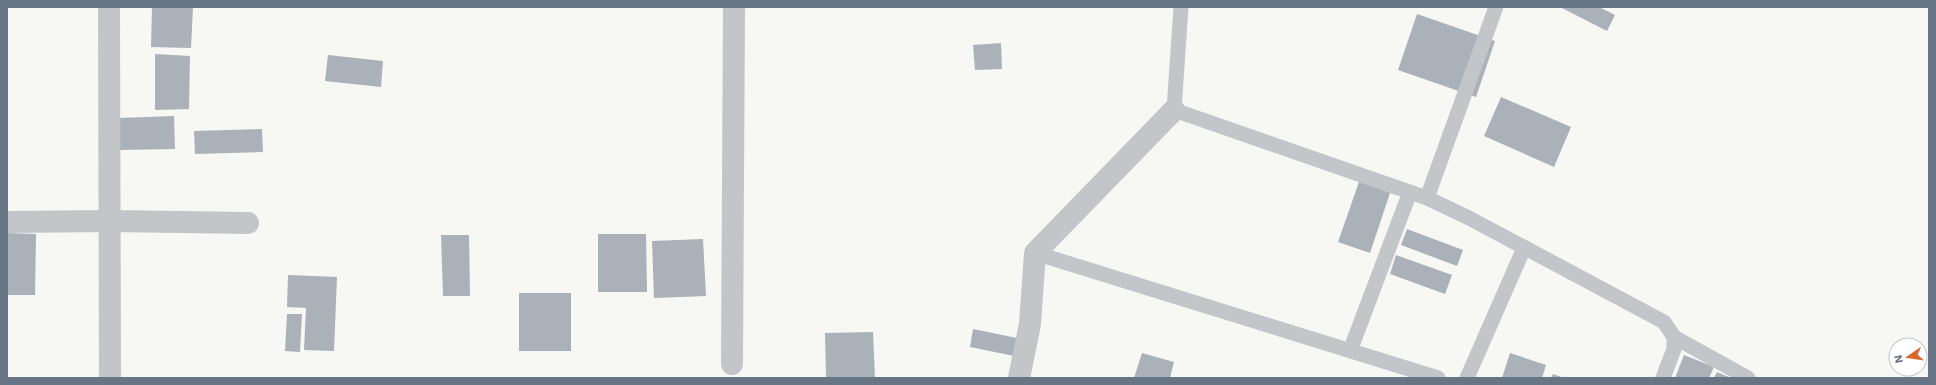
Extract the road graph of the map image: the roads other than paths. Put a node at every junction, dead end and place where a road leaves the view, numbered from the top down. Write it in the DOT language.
graph roads {
  1 [pos="109,7"];
  2 [pos="734,7"];
  3 [pos="1181,7"];
  4 [pos="1496,7"];
  5 [pos="1174,110"];
  6 [pos="1410,192"];
  7 [pos="1426,198"];
  8 [pos="110,221"];
  9 [pos="7,222"];
  10 [pos="248,223"];
  11 [pos="1524,248"];
  12 [pos="1035,253"];
  13 [pos="1674,337"];
  14 [pos="1350,351"];
  15 [pos="732,364"];
  16 [pos="110,378"];
  17 [pos="1019,378"];
  18 [pos="1438,378"];
  19 [pos="1467,378"];
  20 [pos="1664,378"];
  21 [pos="1748,378"];
  1 -- 8 [label="street"];
  2 -- 15 [label="street"];
  3 -- 5 [label="lane"];
  4 -- 7 [label="lane"];
  5 -- 6 [label="lane"];
  5 -- 12 [label="street"];
  6 -- 7 [label="lane"];
  6 -- 14 [label="lane"];
  7 -- 11 [label="lane"];
  8 -- 9 [label="street"];
  8 -- 10 [label="street"];
  8 -- 16 [label="street"];
  11 -- 13 [label="lane"];
  11 -- 19 [label="lane"];
  12 -- 14 [label="lane"];
  12 -- 17 [label="street"];
  13 -- 20 [label="lane"];
  13 -- 21 [label="lane"];
  14 -- 18 [label="lane"];
}
